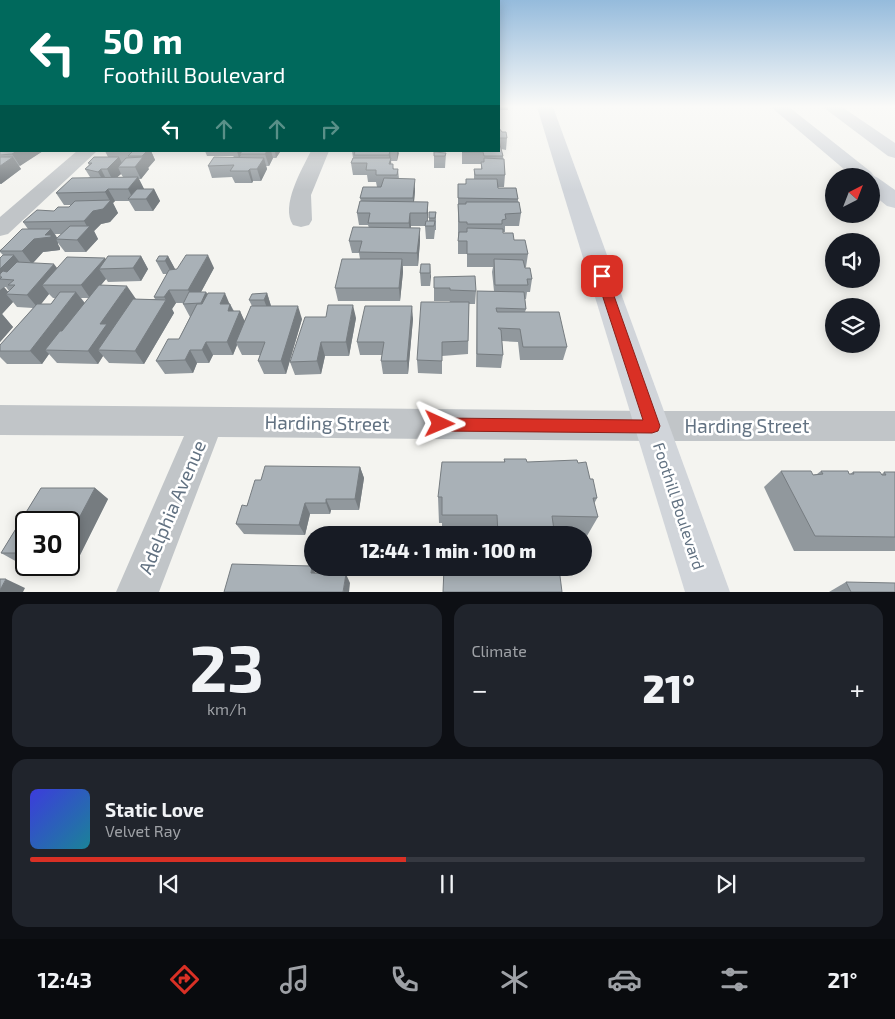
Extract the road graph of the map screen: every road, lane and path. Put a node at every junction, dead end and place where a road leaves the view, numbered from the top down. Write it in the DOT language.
graph roads {
  1 [pos="554,135"];
  2 [pos="813,135"];
  3 [pos="870,135"];
  4 [pos="87,152"];
  5 [pos="320,152"];
  6 [pos="895,152"];
  7 [pos="854,168"];
  8 [pos="880,189"];
  9 [pos="895,201"];
  10 [pos="301,220"];
  11 [pos="0,229"];
  12 [pos="0,420"];
  13 [pos="207,422"];
  14 [pos="652,426"];
  15 [pos="895,426"];
  16 [pos="137,592"];
  17 [pos="708,592"];
  1 -- 14 [label="main road, Foothill Boulevard"];
  2 -- 7 [label="main road"];
  3 -- 6 [label="main road"];
  4 -- 11 [label="street"];
  5 -- 10 [label="street"];
  8 -- 9 [label="main road"];
  12 -- 13 [label="street, Harding Street"];
  13 -- 14 [label="street, Harding Street"];
  13 -- 16 [label="street, Adelphia Avenue"];
  14 -- 15 [label="street, Harding Street"];
  14 -- 17 [label="main road, Foothill Boulevard"];
}
